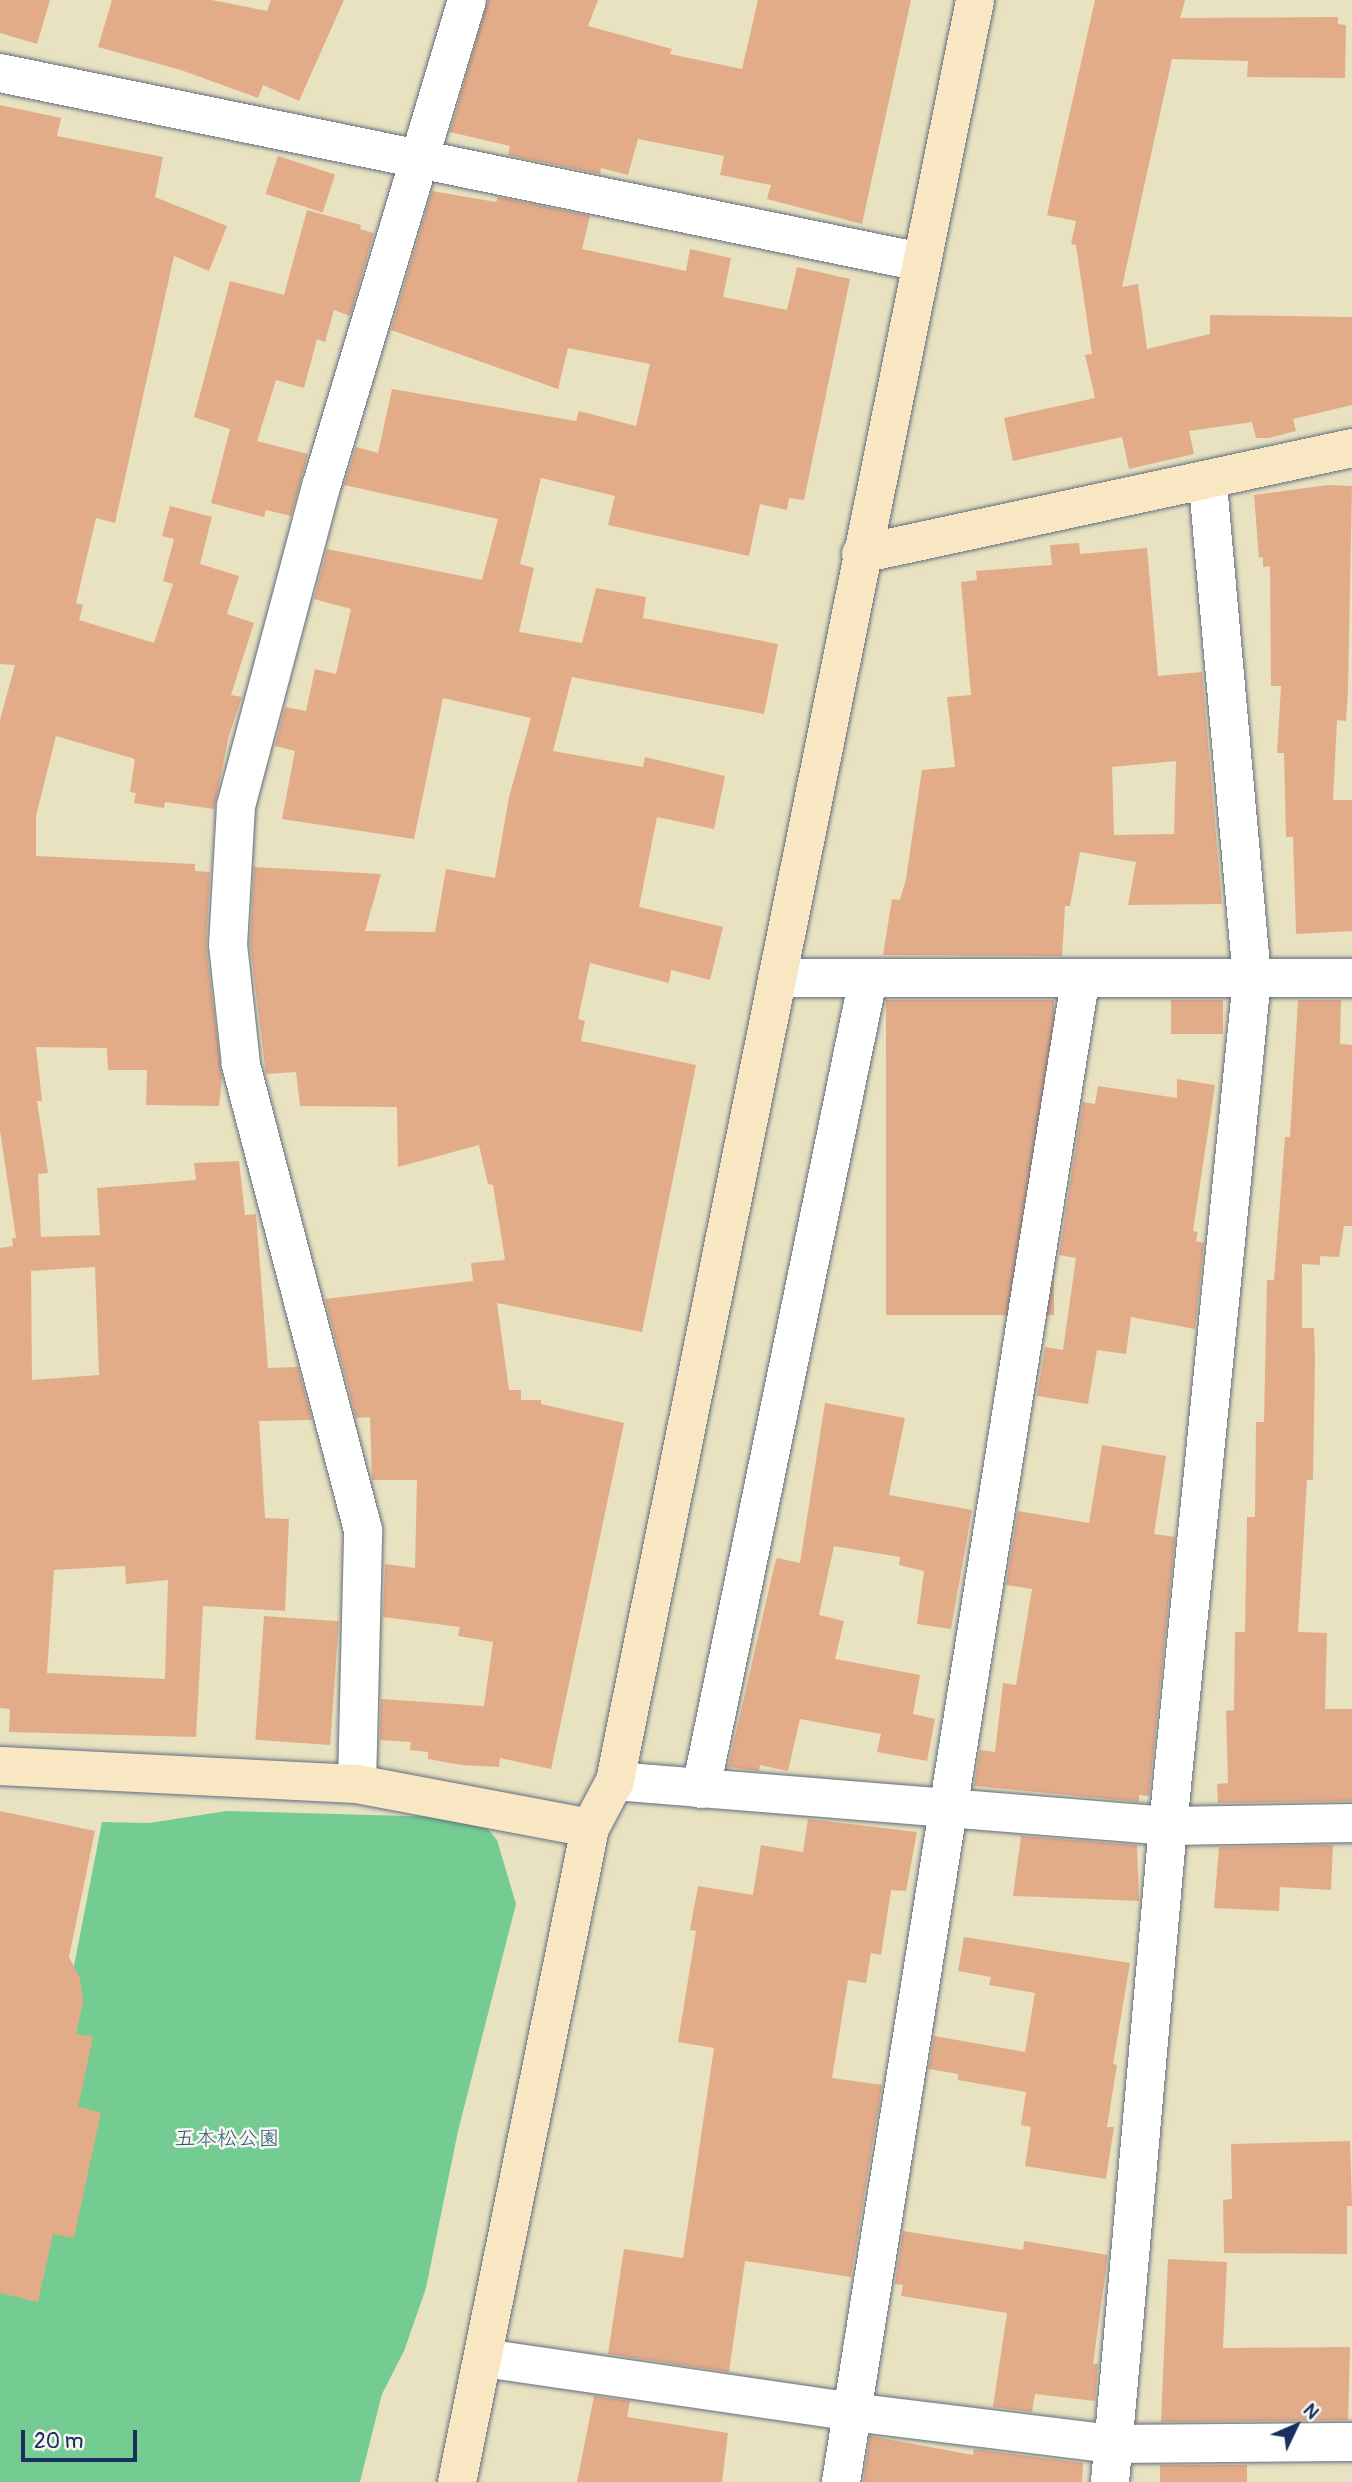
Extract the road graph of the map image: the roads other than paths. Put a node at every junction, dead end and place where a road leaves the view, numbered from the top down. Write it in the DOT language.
graph roads {
  1 [pos="467,0"];
  2 [pos="975,0"];
  3 [pos="0,73"];
  4 [pos="419,160"];
  5 [pos="921,262"];
  6 [pos="1352,448"];
  7 [pos="1208,481"];
  8 [pos="861,554"];
  9 [pos="778,978"];
  10 [pos="1252,978"];
  11 [pos="1352,978"];
  12 [pos="869,979"];
  13 [pos="1080,981"];
  14 [pos="0,1766"];
  15 [pos="615,1781"];
  16 [pos="357,1784"];
  17 [pos="701,1789"];
  18 [pos="948,1812"];
  19 [pos="1352,1823"];
  20 [pos="1168,1826"];
  21 [pos="590,1828"];
  22 [pos="484,2358"];
  23 [pos="852,2412"];
  24 [pos="1352,2442"];
  25 [pos="1113,2444"];
  26 [pos="457,2482"];
  27 [pos="841,2482"];
  28 [pos="1110,2482"];
  1 -- 4 [label="street"];
  2 -- 5 [label="street"];
  3 -- 4 [label="street"];
  4 -- 5 [label="street"];
  4 -- 16 [label="street"];
  5 -- 8 [label="street"];
  6 -- 7 [label="street"];
  7 -- 8 [label="street"];
  7 -- 10 [label="street"];
  8 -- 9 [label="street"];
  9 -- 12 [label="street"];
  9 -- 15 [label="street"];
  10 -- 11 [label="street"];
  10 -- 13 [label="street"];
  10 -- 20 [label="street"];
  12 -- 13 [label="street"];
  12 -- 17 [label="street"];
  13 -- 18 [label="street"];
  14 -- 16 [label="street"];
  15 -- 17 [label="street"];
  15 -- 21 [label="street"];
  16 -- 21 [label="street"];
  17 -- 18 [label="street"];
  18 -- 20 [label="street"];
  18 -- 23 [label="street"];
  19 -- 20 [label="street"];
  20 -- 25 [label="street"];
  21 -- 22 [label="street"];
  22 -- 23 [label="street"];
  22 -- 26 [label="street"];
  23 -- 25 [label="street"];
  23 -- 27 [label="street"];
  24 -- 25 [label="street"];
  25 -- 28 [label="street"];
}
